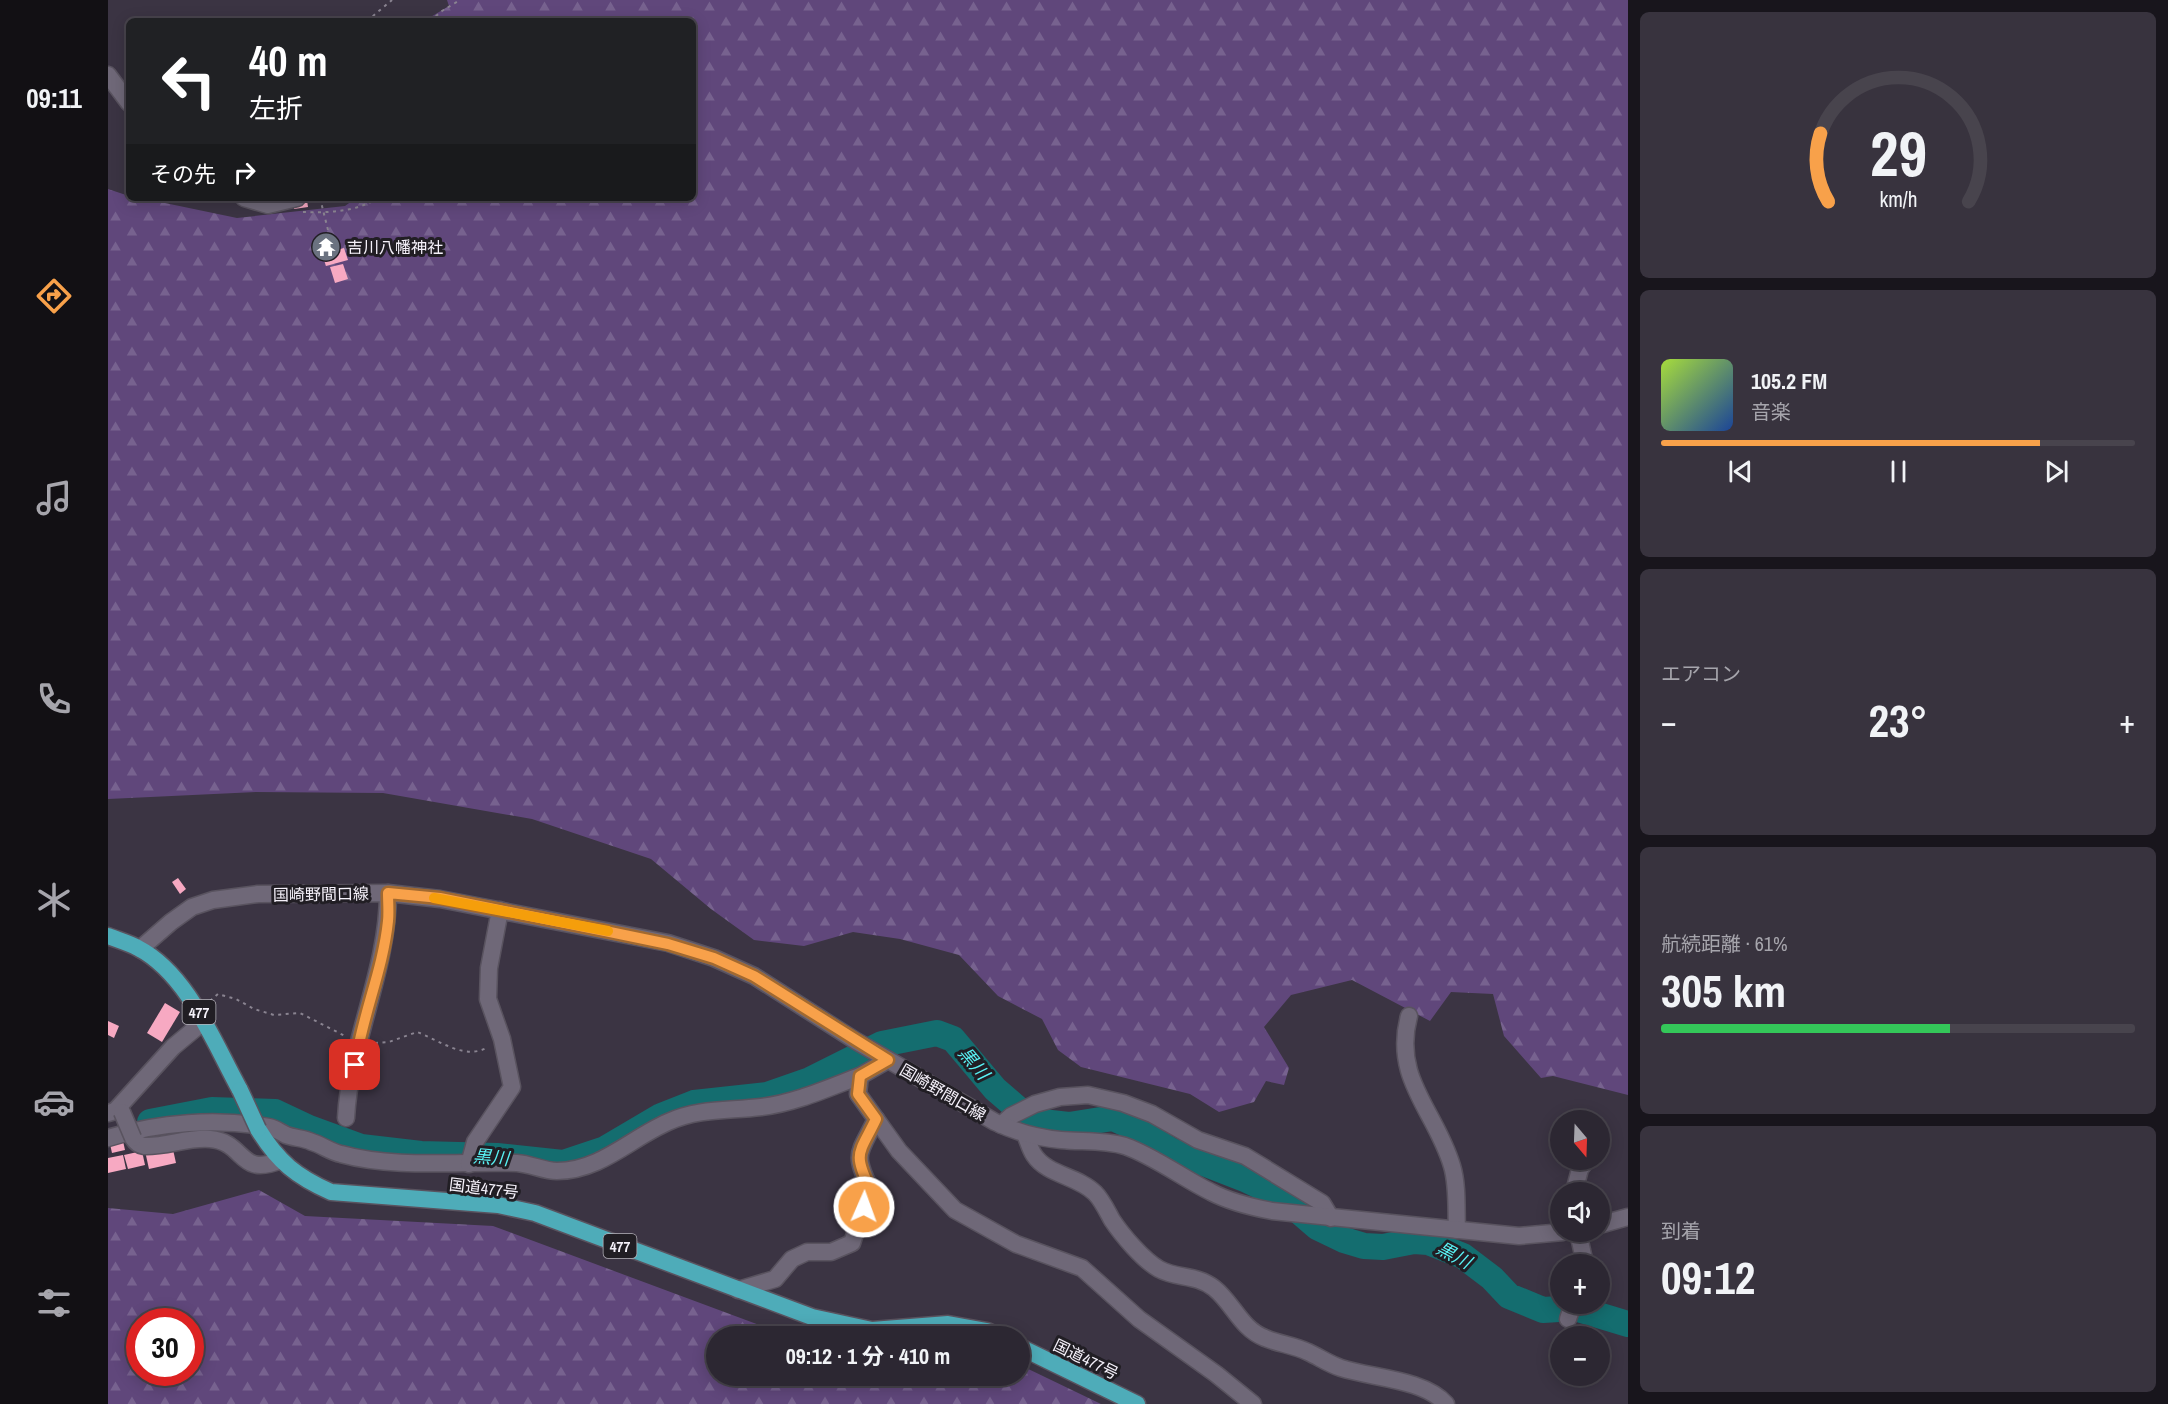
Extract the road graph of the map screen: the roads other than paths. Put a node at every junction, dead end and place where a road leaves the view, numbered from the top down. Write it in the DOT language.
graph roads {
  1 [pos="108,75"];
  2 [pos="126,99"];
  3 [pos="254,201"];
  4 [pos="298,205"];
  5 [pos="388,893"];
  6 [pos="500,910"];
  7 [pos="108,936"];
  8 [pos="140,949"];
  9 [pos="1409,1016"];
  10 [pos="203,1022"];
  11 [pos="883,1057"];
  12 [pos="860,1076"];
  13 [pos="117,1109"];
  14 [pos="346,1118"];
  15 [pos="876,1119"];
  16 [pos="1006,1120"];
  17 [pos="1025,1134"];
  18 [pos="108,1138"];
  19 [pos="281,1160"];
  20 [pos="469,1164"];
  21 [pos="1628,1216"];
  22 [pos="1331,1218"];
  23 [pos="1610,1222"];
  24 [pos="1457,1230"];
  25 [pos="1550,1233"];
  26 [pos="738,1290"];
  27 [pos="854,1326"];
  28 [pos="923,1326"];
  29 [pos="959,1326"];
  30 [pos="1030,1352"];
  31 [pos="1137,1404"];
  32 [pos="1253,1404"];
  33 [pos="1446,1404"];
  1 -- 2 [label="street"];
  3 -- 4 [label="street"];
  5 -- 6 [label="street, 国崎野間口線"];
  5 -- 8 [label="street, 国崎野間口線"];
  5 -- 14 [label="street"];
  6 -- 11 [label="street, 国崎野間口線"];
  6 -- 20 [label="street"];
  7 -- 8 [label="highway, 国道477号 / 477"];
  8 -- 10 [label="highway, 国道477号 / 477"];
  9 -- 24 [label="street"];
  10 -- 13 [label="street"];
  10 -- 19 [label="highway, 国道477号 / 477, bridge"];
  11 -- 12 [label="street"];
  11 -- 16 [label="street, 国崎野間口線"];
  12 -- 15 [label="street"];
  12 -- 20 [label="street"];
  13 -- 19 [label="street, bridge"];
  15 -- 26 [label="street"];
  15 -- 32 [label="street"];
  16 -- 17 [label="street, 国崎野間口線"];
  16 -- 22 [label="street"];
  17 -- 22 [label="street, 国崎野間口線"];
  17 -- 33 [label="street"];
  18 -- 20 [label="street"];
  19 -- 26 [label="highway, 国道477号 / 477"];
  21 -- 23 [label="street"];
  22 -- 24 [label="street, 国崎野間口線"];
  24 -- 25 [label="street, 国崎野間口線"];
  26 -- 27 [label="highway, 国道477号 / 477"];
  28 -- 29 [label="highway, 国道477号 / 477"];
  30 -- 31 [label="highway, 国道477号"];
}
